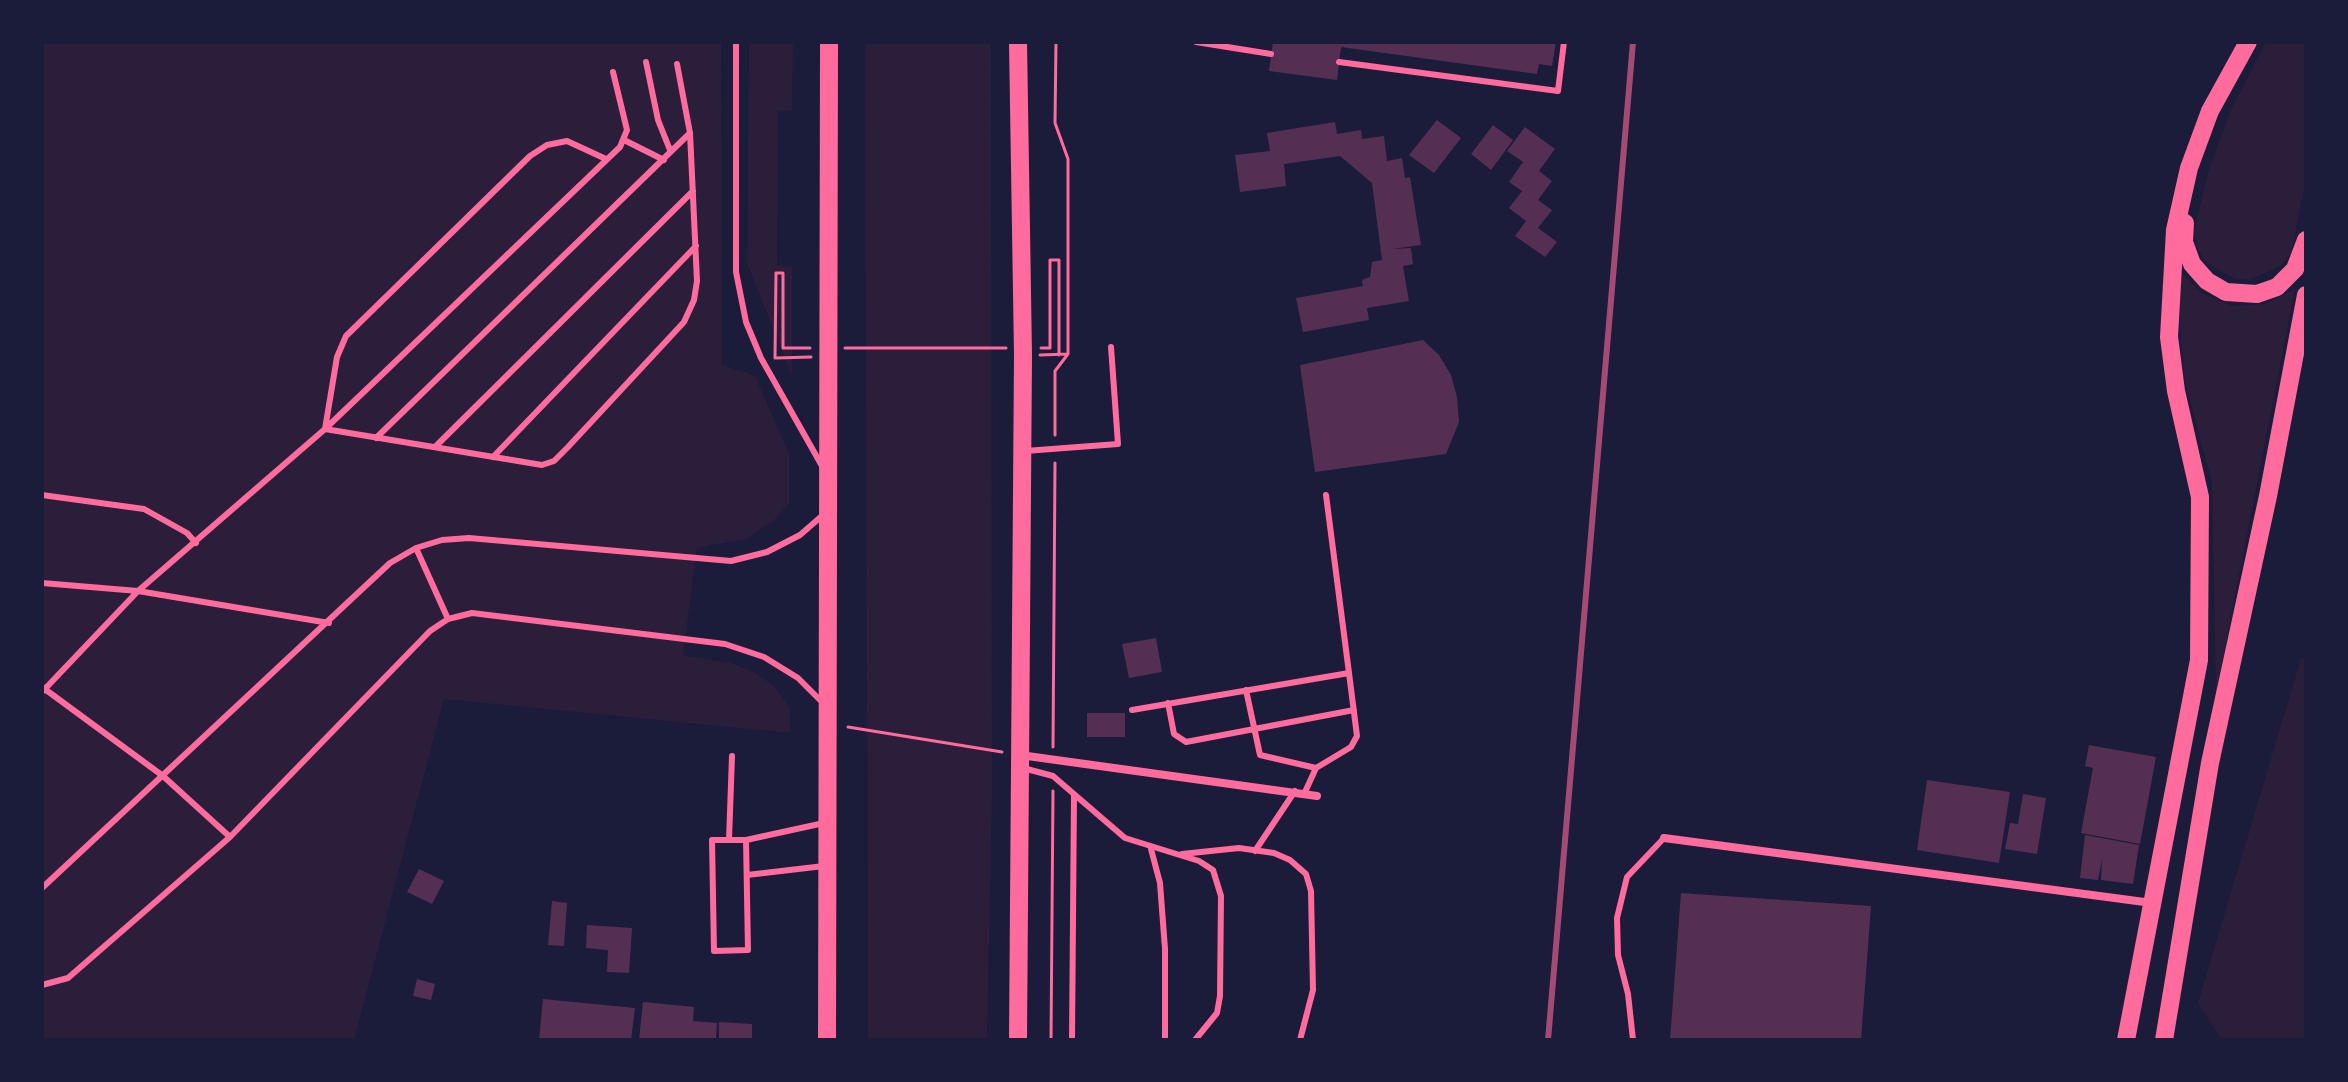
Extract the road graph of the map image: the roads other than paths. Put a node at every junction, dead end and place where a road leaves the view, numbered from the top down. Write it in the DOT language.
graph roads {
  1 [pos="736,42"];
  2 [pos="829,42"];
  3 [pos="1018,42"];
  4 [pos="1196,42"];
  5 [pos="1564,42"];
  6 [pos="2248,42"];
  7 [pos="2255,42"];
  8 [pos="1271,54"];
  9 [pos="646,62"];
  10 [pos="1339,62"];
  11 [pos="677,64"];
  12 [pos="613,72"];
  13 [pos="690,133"];
  14 [pos="624,140"];
  15 [pos="670,150"];
  16 [pos="606,159"];
  17 [pos="664,160"];
  18 [pos="693,191"];
  19 [pos="2306,240"];
  20 [pos="696,246"];
  21 [pos="2306,295"];
  22 [pos="1111,347"];
  23 [pos="325,429"];
  24 [pos="376,438"];
  25 [pos="435,447"];
  26 [pos="1022,452"];
  27 [pos="493,457"];
  28 [pos="828,477"];
  29 [pos="42,495"];
  30 [pos="1326,495"];
  31 [pos="828,511"];
  32 [pos="196,543"];
  33 [pos="416,548"];
  34 [pos="42,583"];
  35 [pos="138,591"];
  36 [pos="448,619"];
  37 [pos="329,623"];
  38 [pos="1349,673"];
  39 [pos="43,689"];
  40 [pos="1246,690"];
  41 [pos="1168,703"];
  42 [pos="1132,710"];
  43 [pos="1354,710"];
  44 [pos="828,716"];
  45 [pos="1253,728"];
  46 [pos="732,756"];
  47 [pos="1019,761"];
  48 [pos="1316,768"];
  49 [pos="163,776"];
  50 [pos="1300,792"];
  51 [pos="1074,796"];
  52 [pos="1317,796"];
  53 [pos="828,823"];
  54 [pos="230,837"];
  55 [pos="1664,838"];
  56 [pos="729,840"];
  57 [pos="746,840"];
  58 [pos="1151,849"];
  59 [pos="1255,851"];
  60 [pos="1176,855"];
  61 [pos="828,866"];
  62 [pos="747,875"];
  63 [pos="42,888"];
  64 [pos="2153,903"];
  65 [pos="42,985"];
  66 [pos="827,1040"];
  67 [pos="1018,1040"];
  68 [pos="1072,1040"];
  69 [pos="1165,1040"];
  70 [pos="1195,1040"];
  71 [pos="1300,1040"];
  72 [pos="1633,1040"];
  73 [pos="2126,1040"];
  74 [pos="2164,1040"];
  1 -- 28 [label="lane"];
  2 -- 28 [label="main road"];
  3 -- 26 [label="main road"];
  4 -- 8 [label="lane"];
  5 -- 10 [label="lane"];
  6 -- 64 [label="main road"];
  7 -- 19 [label="main road"];
  9 -- 15 [label="lane"];
  11 -- 13 [label="lane"];
  12 -- 14 [label="lane"];
  13 -- 15 [label="lane"];
  13 -- 18 [label="lane"];
  14 -- 16 [label="lane"];
  14 -- 17 [label="lane"];
  15 -- 17 [label="lane"];
  16 -- 23 [label="lane"];
  16 -- 23 [label="lane"];
  17 -- 24 [label="lane"];
  18 -- 20 [label="lane"];
  18 -- 25 [label="lane"];
  20 -- 27 [label="lane"];
  20 -- 27 [label="lane"];
  21 -- 74 [label="main road"];
  22 -- 26 [label="lane"];
  23 -- 24 [label="lane"];
  23 -- 32 [label="lane"];
  24 -- 25 [label="lane"];
  25 -- 27 [label="lane"];
  26 -- 47 [label="main road"];
  28 -- 31 [label="main road"];
  29 -- 32 [label="lane"];
  30 -- 38 [label="lane"];
  31 -- 33 [label="lane"];
  31 -- 44 [label="main road"];
  32 -- 35 [label="lane"];
  33 -- 36 [label="lane"];
  33 -- 37 [label="lane"];
  34 -- 35 [label="lane"];
  35 -- 37 [label="lane"];
  35 -- 39 [label="lane"];
  36 -- 44 [label="lane"];
  36 -- 54 [label="lane"];
  37 -- 49 [label="lane"];
  38 -- 40 [label="lane"];
  38 -- 43 [label="lane"];
  39 -- 49 [label="lane"];
  40 -- 41 [label="lane"];
  40 -- 45 [label="lane"];
  41 -- 42 [label="lane"];
  41 -- 45 [label="lane"];
  43 -- 45 [label="lane"];
  43 -- 48 [label="lane"];
  44 -- 53 [label="main road"];
  45 -- 48 [label="lane"];
  46 -- 56 [label="lane"];
  47 -- 50 [label="street"];
  47 -- 51 [label="lane"];
  47 -- 67 [label="main road"];
  48 -- 50 [label="lane"];
  49 -- 54 [label="lane"];
  49 -- 63 [label="lane"];
  50 -- 52 [label="street"];
  50 -- 59 [label="lane"];
  51 -- 58 [label="lane"];
  51 -- 68 [label="lane"];
  53 -- 57 [label="lane"];
  53 -- 61 [label="main road"];
  54 -- 65 [label="lane"];
  55 -- 64 [label="street"];
  55 -- 72 [label="lane"];
  56 -- 57 [label="lane"];
  56 -- 62 [label="lane"];
  57 -- 62 [label="lane"];
  58 -- 60 [label="lane"];
  58 -- 69 [label="lane"];
  59 -- 60 [label="lane"];
  59 -- 71 [label="lane"];
  60 -- 70 [label="lane"];
  61 -- 62 [label="lane"];
  61 -- 66 [label="main road"];
  64 -- 73 [label="main road"];
}
